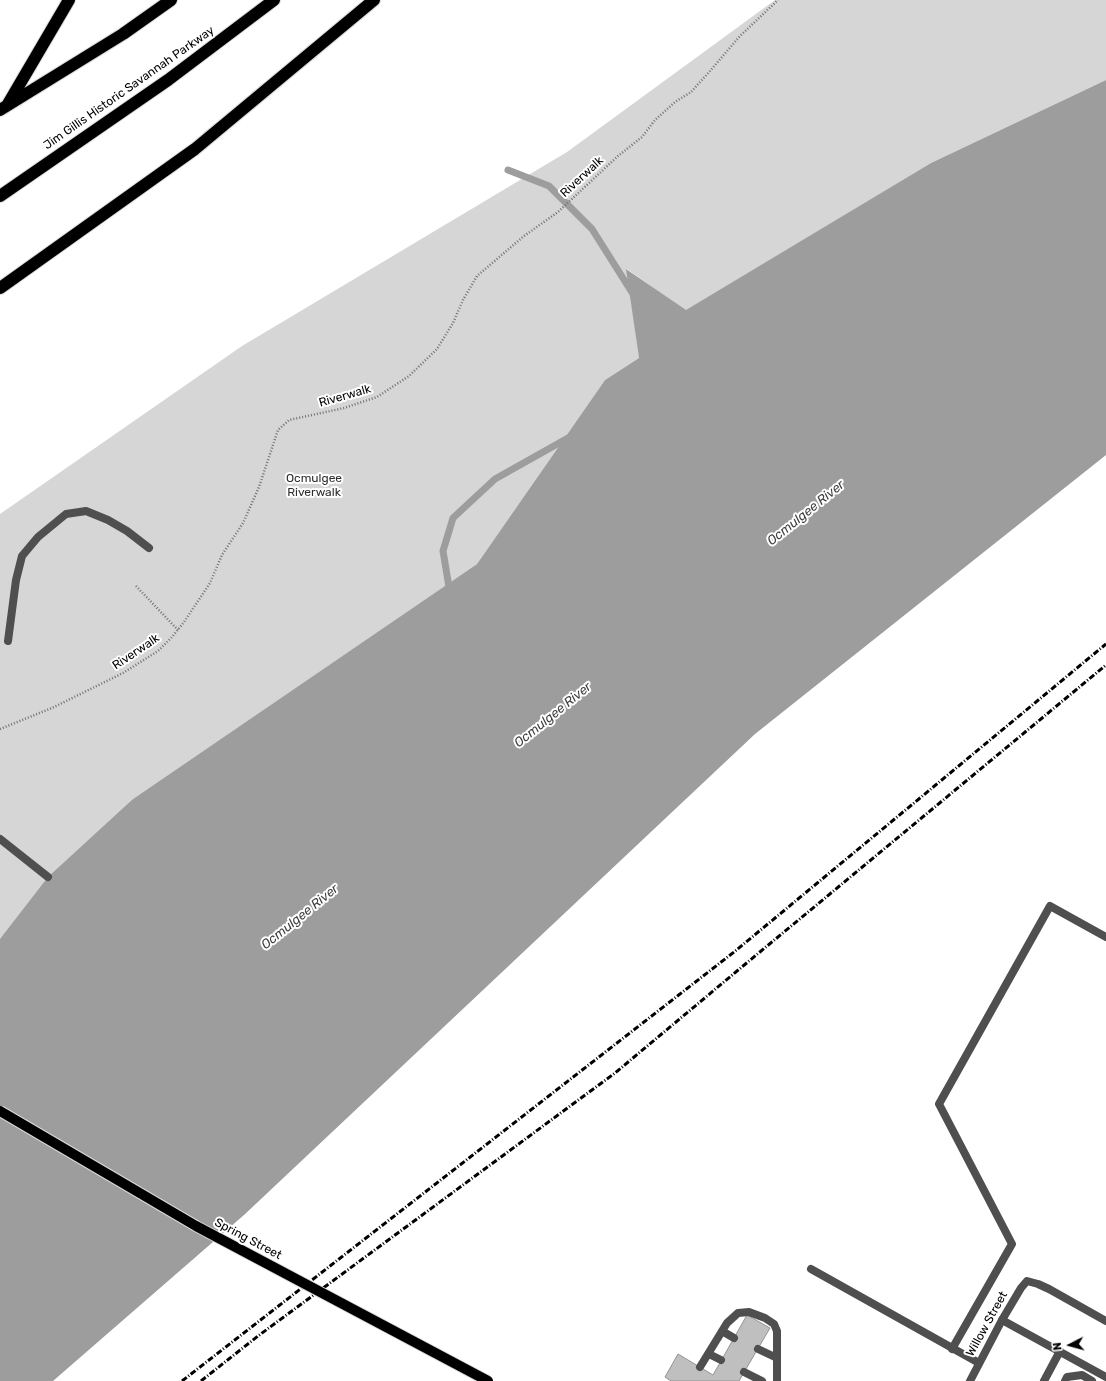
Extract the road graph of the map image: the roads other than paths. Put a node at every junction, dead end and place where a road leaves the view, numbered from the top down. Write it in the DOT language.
graph roads {
  1 [pos="69,0"];
  2 [pos="171,0"];
  3 [pos="274,0"];
  4 [pos="374,0"];
  5 [pos="3,108"];
  6 [pos="0,196"];
  7 [pos="0,288"];
  8 [pos="149,548"];
  9 [pos="8,641"];
  10 [pos="0,839"];
  11 [pos="48,877"];
  12 [pos="1106,938"];
  13 [pos="0,1111"];
  14 [pos="811,1269"];
  15 [pos="1002,1320"];
  16 [pos="1106,1321"];
  17 [pos="722,1331"];
  18 [pos="734,1338"];
  19 [pos="758,1349"];
  20 [pos="952,1349"];
  21 [pos="1060,1351"];
  22 [pos="709,1354"];
  23 [pos="777,1358"];
  24 [pos="721,1360"];
  25 [pos="979,1363"];
  26 [pos="700,1367"];
  27 [pos="744,1372"];
  28 [pos="1106,1377"];
  29 [pos="488,1381"];
  30 [pos="762,1381"];
  31 [pos="777,1381"];
  32 [pos="970,1381"];
  33 [pos="1044,1381"];
  34 [pos="1065,1381"];
  35 [pos="1092,1381"];
  1 -- 5 [label="highway"];
  2 -- 5 [label="highway"];
  3 -- 6 [label="highway, Jim Gillis Historic Savannah Parkway"];
  4 -- 7 [label="highway"];
  8 -- 9 [label="street"];
  10 -- 11 [label="street"];
  12 -- 20 [label="street"];
  13 -- 29 [label="main road, Spring Street, bridge"];
  14 -- 20 [label="street"];
  15 -- 16 [label="street, Willow Street"];
  15 -- 21 [label="street"];
  15 -- 25 [label="street, Willow Street"];
  17 -- 18 [label="street"];
  17 -- 22 [label="street"];
  17 -- 23 [label="street"];
  19 -- 23 [label="street"];
  20 -- 25 [label="street"];
  21 -- 28 [label="street"];
  21 -- 33 [label="street"];
  22 -- 24 [label="street"];
  22 -- 26 [label="street"];
  23 -- 31 [label="street"];
  25 -- 32 [label="street, Willow Street"];
  27 -- 30 [label="street"];
  34 -- 35 [label="street"];
}
